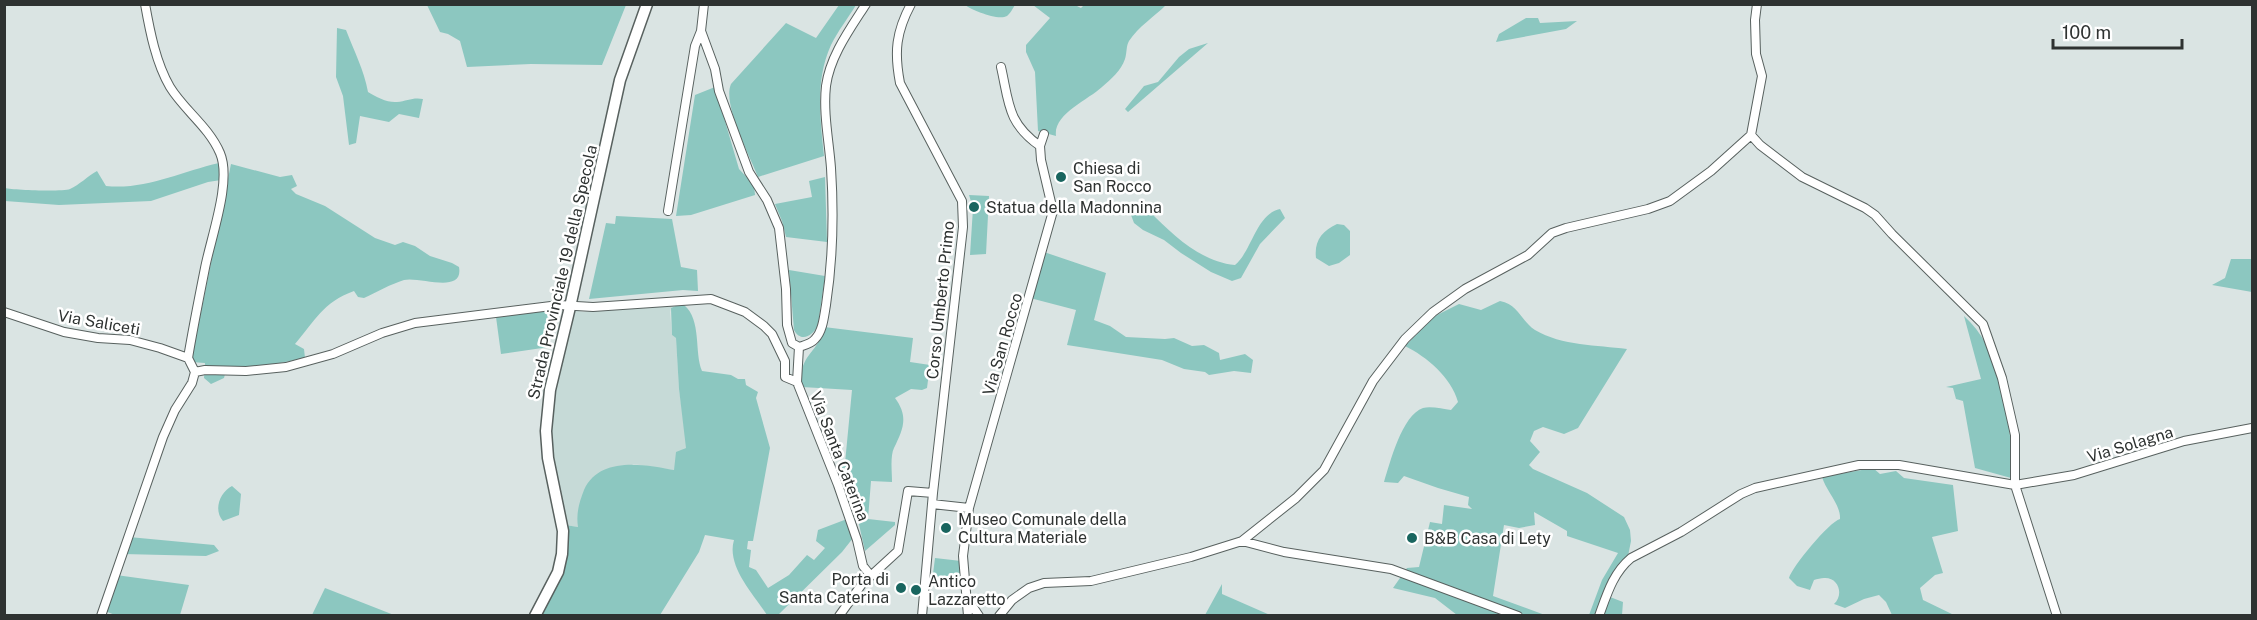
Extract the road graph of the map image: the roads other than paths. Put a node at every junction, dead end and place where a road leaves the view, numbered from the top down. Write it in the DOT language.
graph roads {
  1 [pos="145,4"];
  2 [pos="647,4"];
  3 [pos="704,4"];
  4 [pos="866,4"];
  5 [pos="911,4"];
  6 [pos="1757,4"];
  7 [pos="701,31"];
  8 [pos="1001,66"];
  9 [pos="1044,135"];
  10 [pos="1751,135"];
  11 [pos="1040,146"];
  12 [pos="668,211"];
  13 [pos="570,307"];
  14 [pos="4,312"];
  15 [pos="799,347"];
  16 [pos="188,358"];
  17 [pos="195,372"];
  18 [pos="797,382"];
  19 [pos="2253,428"];
  20 [pos="2015,485"];
  21 [pos="933,493"];
  22 [pos="932,504"];
  23 [pos="969,508"];
  24 [pos="1242,542"];
  25 [pos="871,576"];
  26 [pos="966,597"];
  27 [pos="101,615"];
  28 [pos="535,615"];
  29 [pos="839,615"];
  30 [pos="922,615"];
  31 [pos="968,615"];
  32 [pos="979,615"];
  33 [pos="999,615"];
  34 [pos="1518,615"];
  35 [pos="1599,615"];
  36 [pos="2057,615"];
  1 -- 16 [label="street"];
  2 -- 13 [label="main road, Strada Provinciale 19 della Specola"];
  3 -- 7 [label="street, Via Santa Caterina"];
  4 -- 15 [label="street"];
  5 -- 21 [label="street, Corso Umberto Primo"];
  6 -- 10 [label="street"];
  7 -- 12 [label="street"];
  7 -- 15 [label="street, Via Santa Caterina"];
  8 -- 11 [label="street"];
  9 -- 11 [label="street, Via San Rocco"];
  10 -- 20 [label="street"];
  10 -- 24 [label="street"];
  11 -- 23 [label="street, Via San Rocco"];
  13 -- 17 [label="street"];
  13 -- 18 [label="street"];
  13 -- 28 [label="main road, Strada Provinciale 19 della Specola"];
  14 -- 16 [label="street, Via Saliceti"];
  15 -- 18 [label="street, Via Santa Caterina"];
  16 -- 17 [label="street"];
  17 -- 27 [label="street"];
  18 -- 25 [label="street, Via Santa Caterina"];
  19 -- 20 [label="street, Via Solagna"];
  20 -- 35 [label="street"];
  20 -- 36 [label="street"];
  21 -- 22 [label="street, Corso Umberto Primo"];
  21 -- 25 [label="street"];
  22 -- 23 [label="street"];
  22 -- 30 [label="street, Corso Umberto Primo"];
  23 -- 26 [label="street, Via San Rocco"];
  24 -- 33 [label="street"];
  24 -- 34 [label="street"];
  25 -- 29 [label="street"];
  26 -- 31 [label="street, Via San Rocco"];
  26 -- 32 [label="street"];
}
